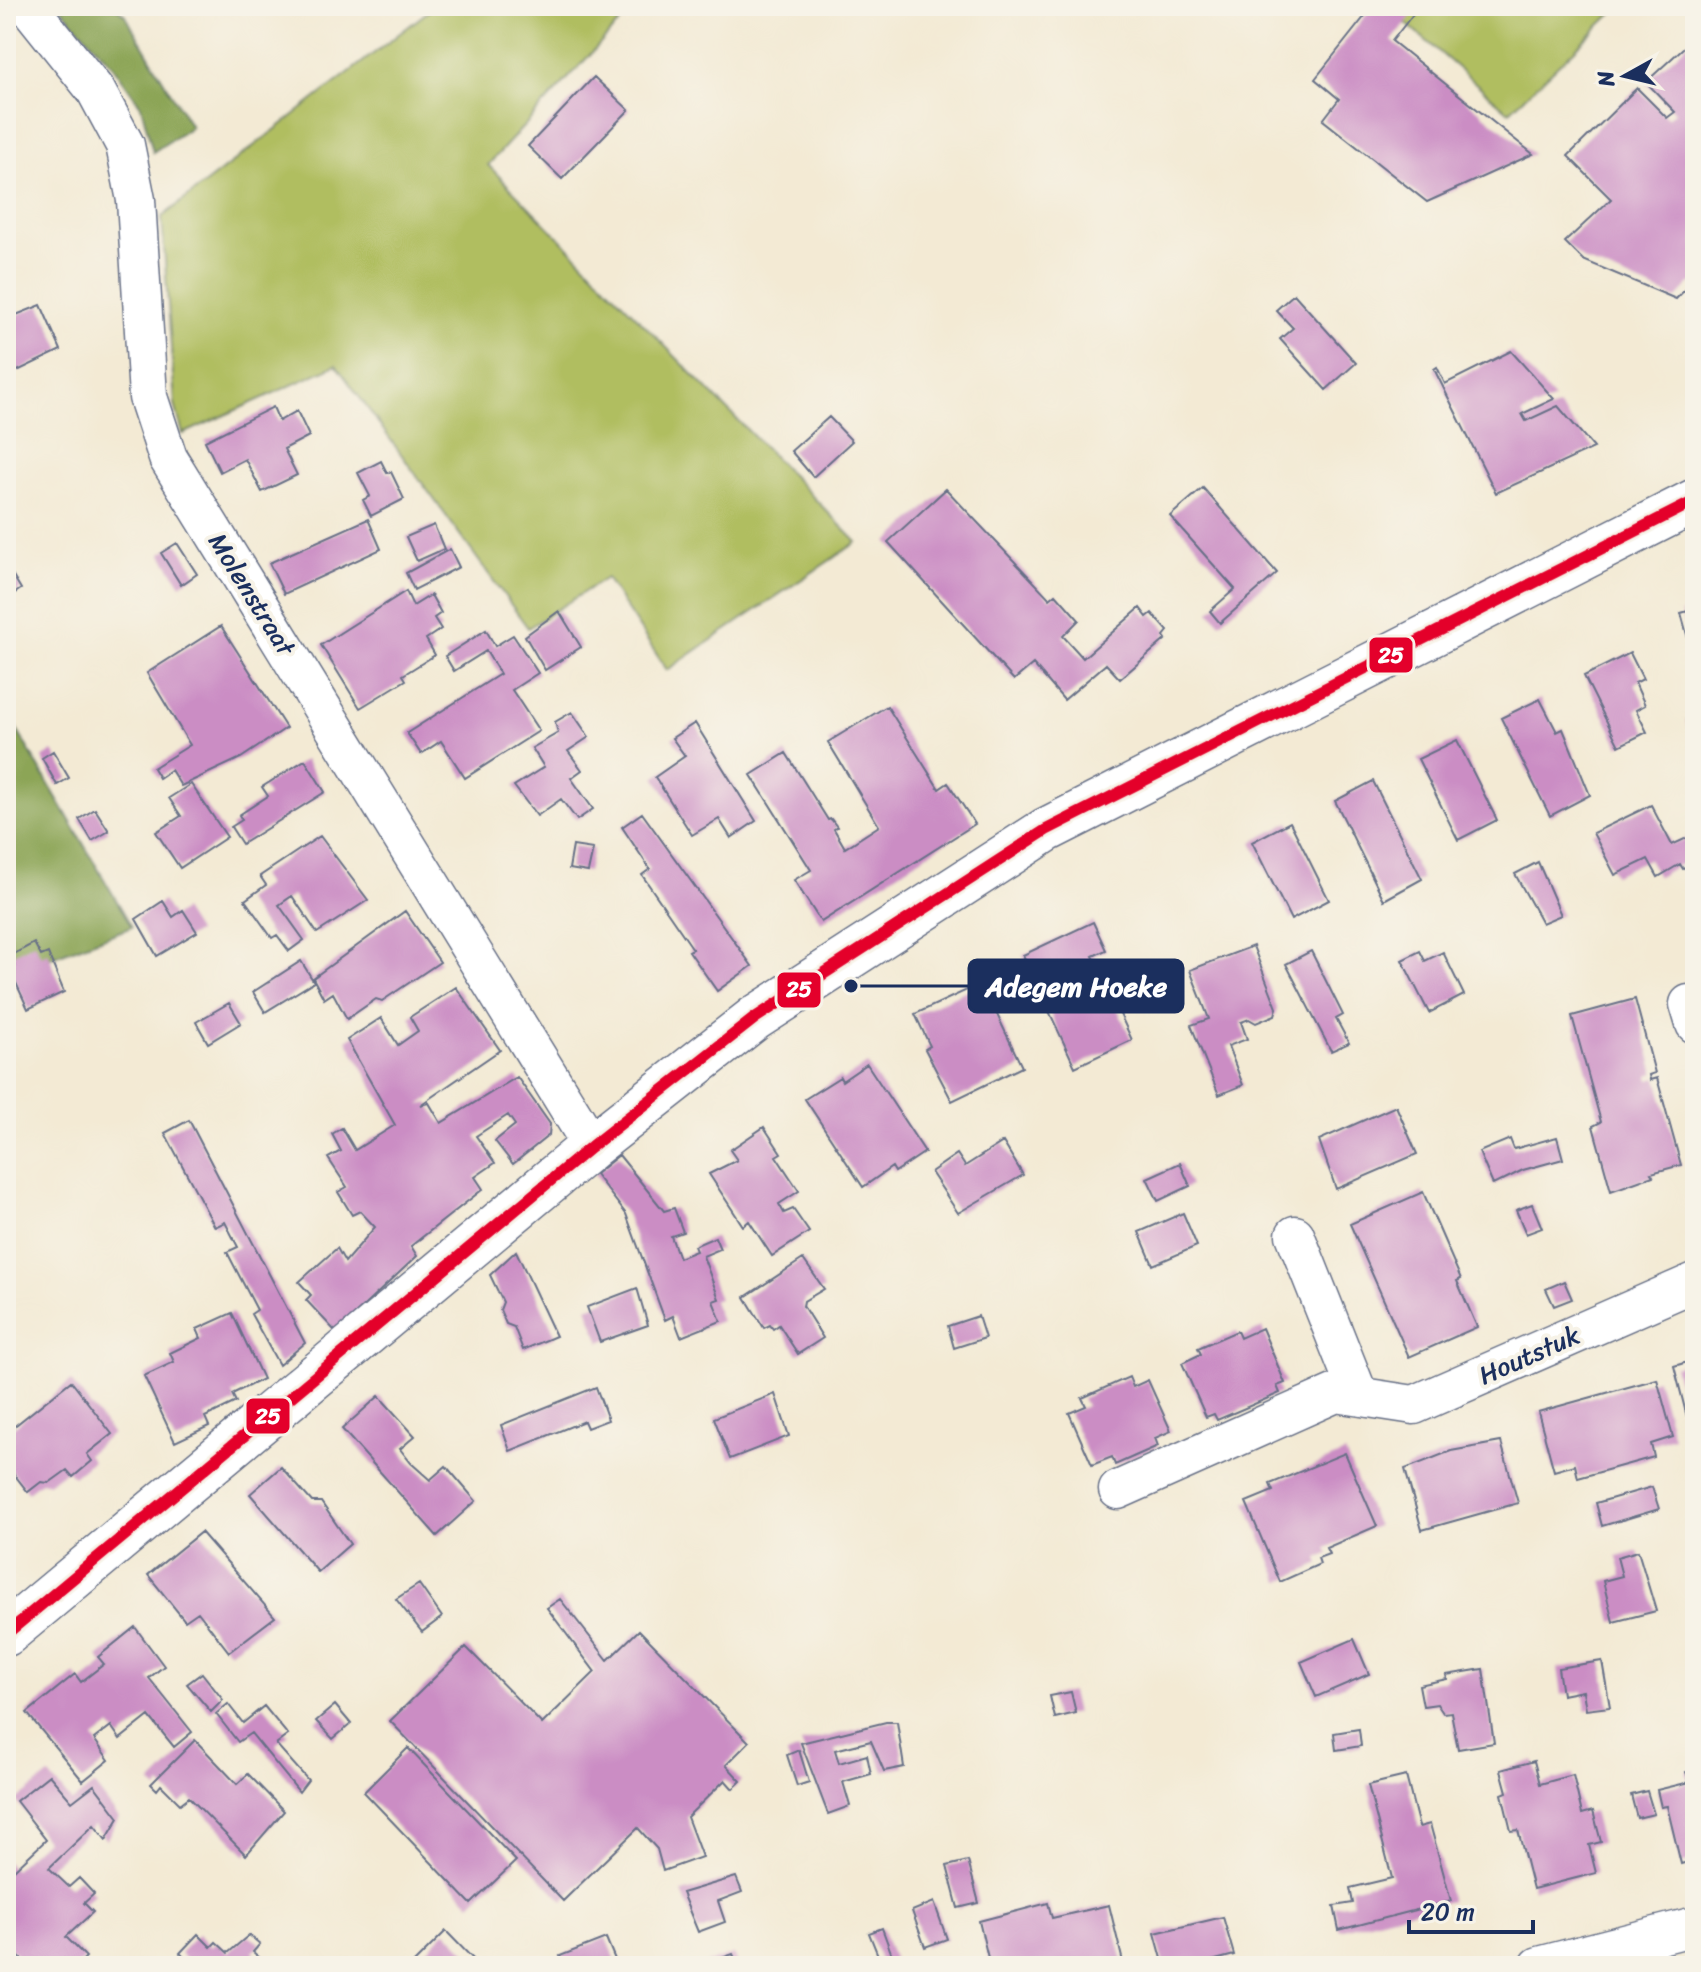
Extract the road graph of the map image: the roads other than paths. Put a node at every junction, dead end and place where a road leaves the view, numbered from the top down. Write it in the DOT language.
graph roads {
  1 [pos="28,6"];
  2 [pos="1695,501"];
  3 [pos="592,1146"];
  4 [pos="1295,1235"];
  5 [pos="1695,1282"];
  6 [pos="1359,1396"];
  7 [pos="1118,1490"];
  8 [pos="6,1634"];
  9 [pos="1695,1926"];
  10 [pos="1539,1966"];
  1 -- 3 [label="street, Molenstraat"];
  2 -- 3 [label="street"];
  3 -- 8 [label="street"];
  4 -- 6 [label="street"];
  5 -- 6 [label="street, Houtstuk"];
  6 -- 7 [label="street, Houtstuk"];
  9 -- 10 [label="street"];
}
